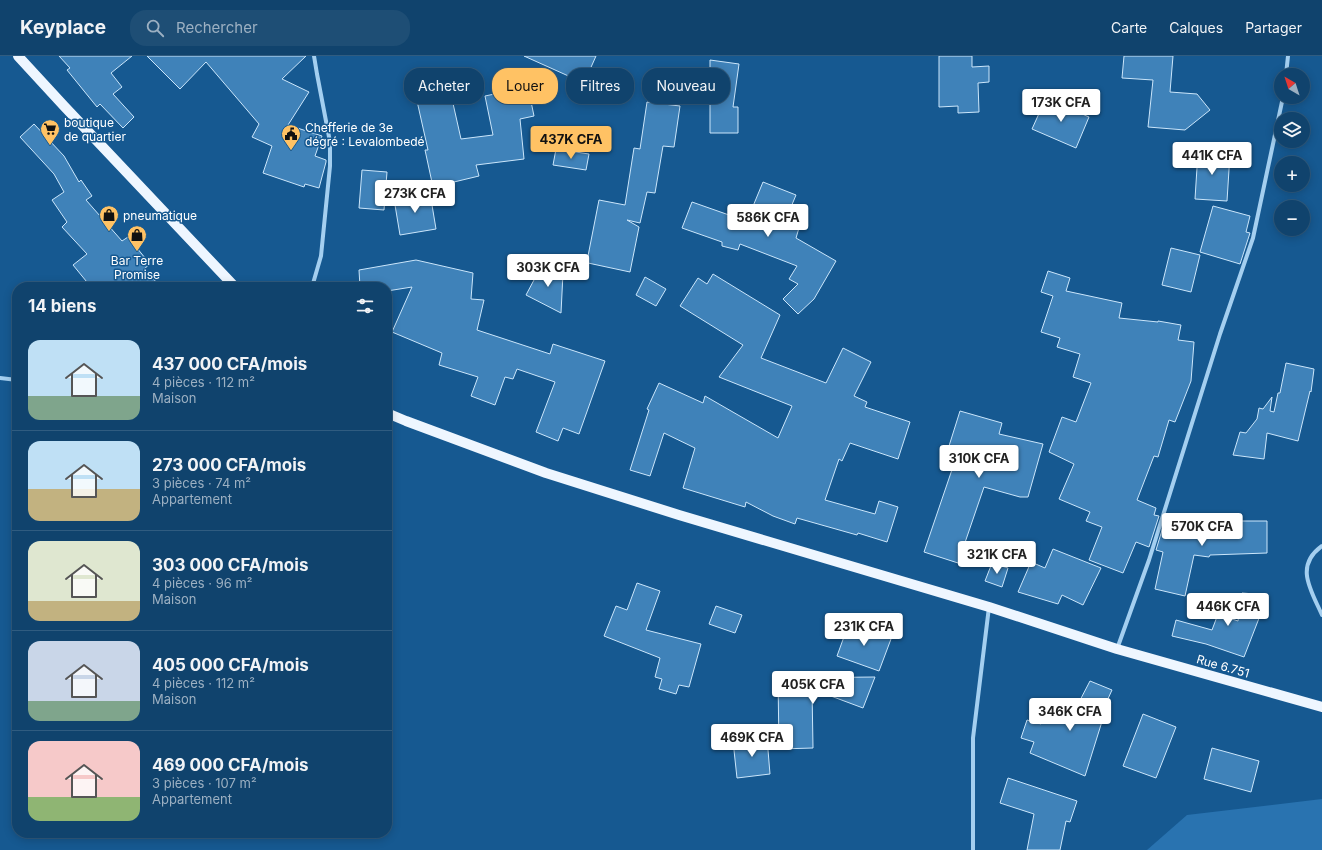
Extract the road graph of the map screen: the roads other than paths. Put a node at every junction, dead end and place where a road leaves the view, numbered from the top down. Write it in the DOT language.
graph roads {
  1 [pos="18,56"];
  2 [pos="314,56"];
  3 [pos="1288,56"];
  4 [pos="1287,68"];
  5 [pos="1282,104"];
  6 [pos="230,282"];
  7 [pos="313,282"];
  8 [pos="0,378"];
  9 [pos="12,379"];
  10 [pos="392,415"];
  11 [pos="1322,546"];
  12 [pos="989,607"];
  13 [pos="1322,615"];
  14 [pos="1117,650"];
  15 [pos="1322,707"];
  16 [pos="973,850"];
  1 -- 6 [label="main road"];
  2 -- 7 [label="street"];
  3 -- 4 [label="street"];
  5 -- 14 [label="street"];
  8 -- 9 [label="street"];
  10 -- 12 [label="main road, Rue 6.751"];
  11 -- 13 [label="street"];
  12 -- 14 [label="main road, Rue 6.751"];
  12 -- 16 [label="street"];
  14 -- 15 [label="main road, Rue 6.751"];
}
